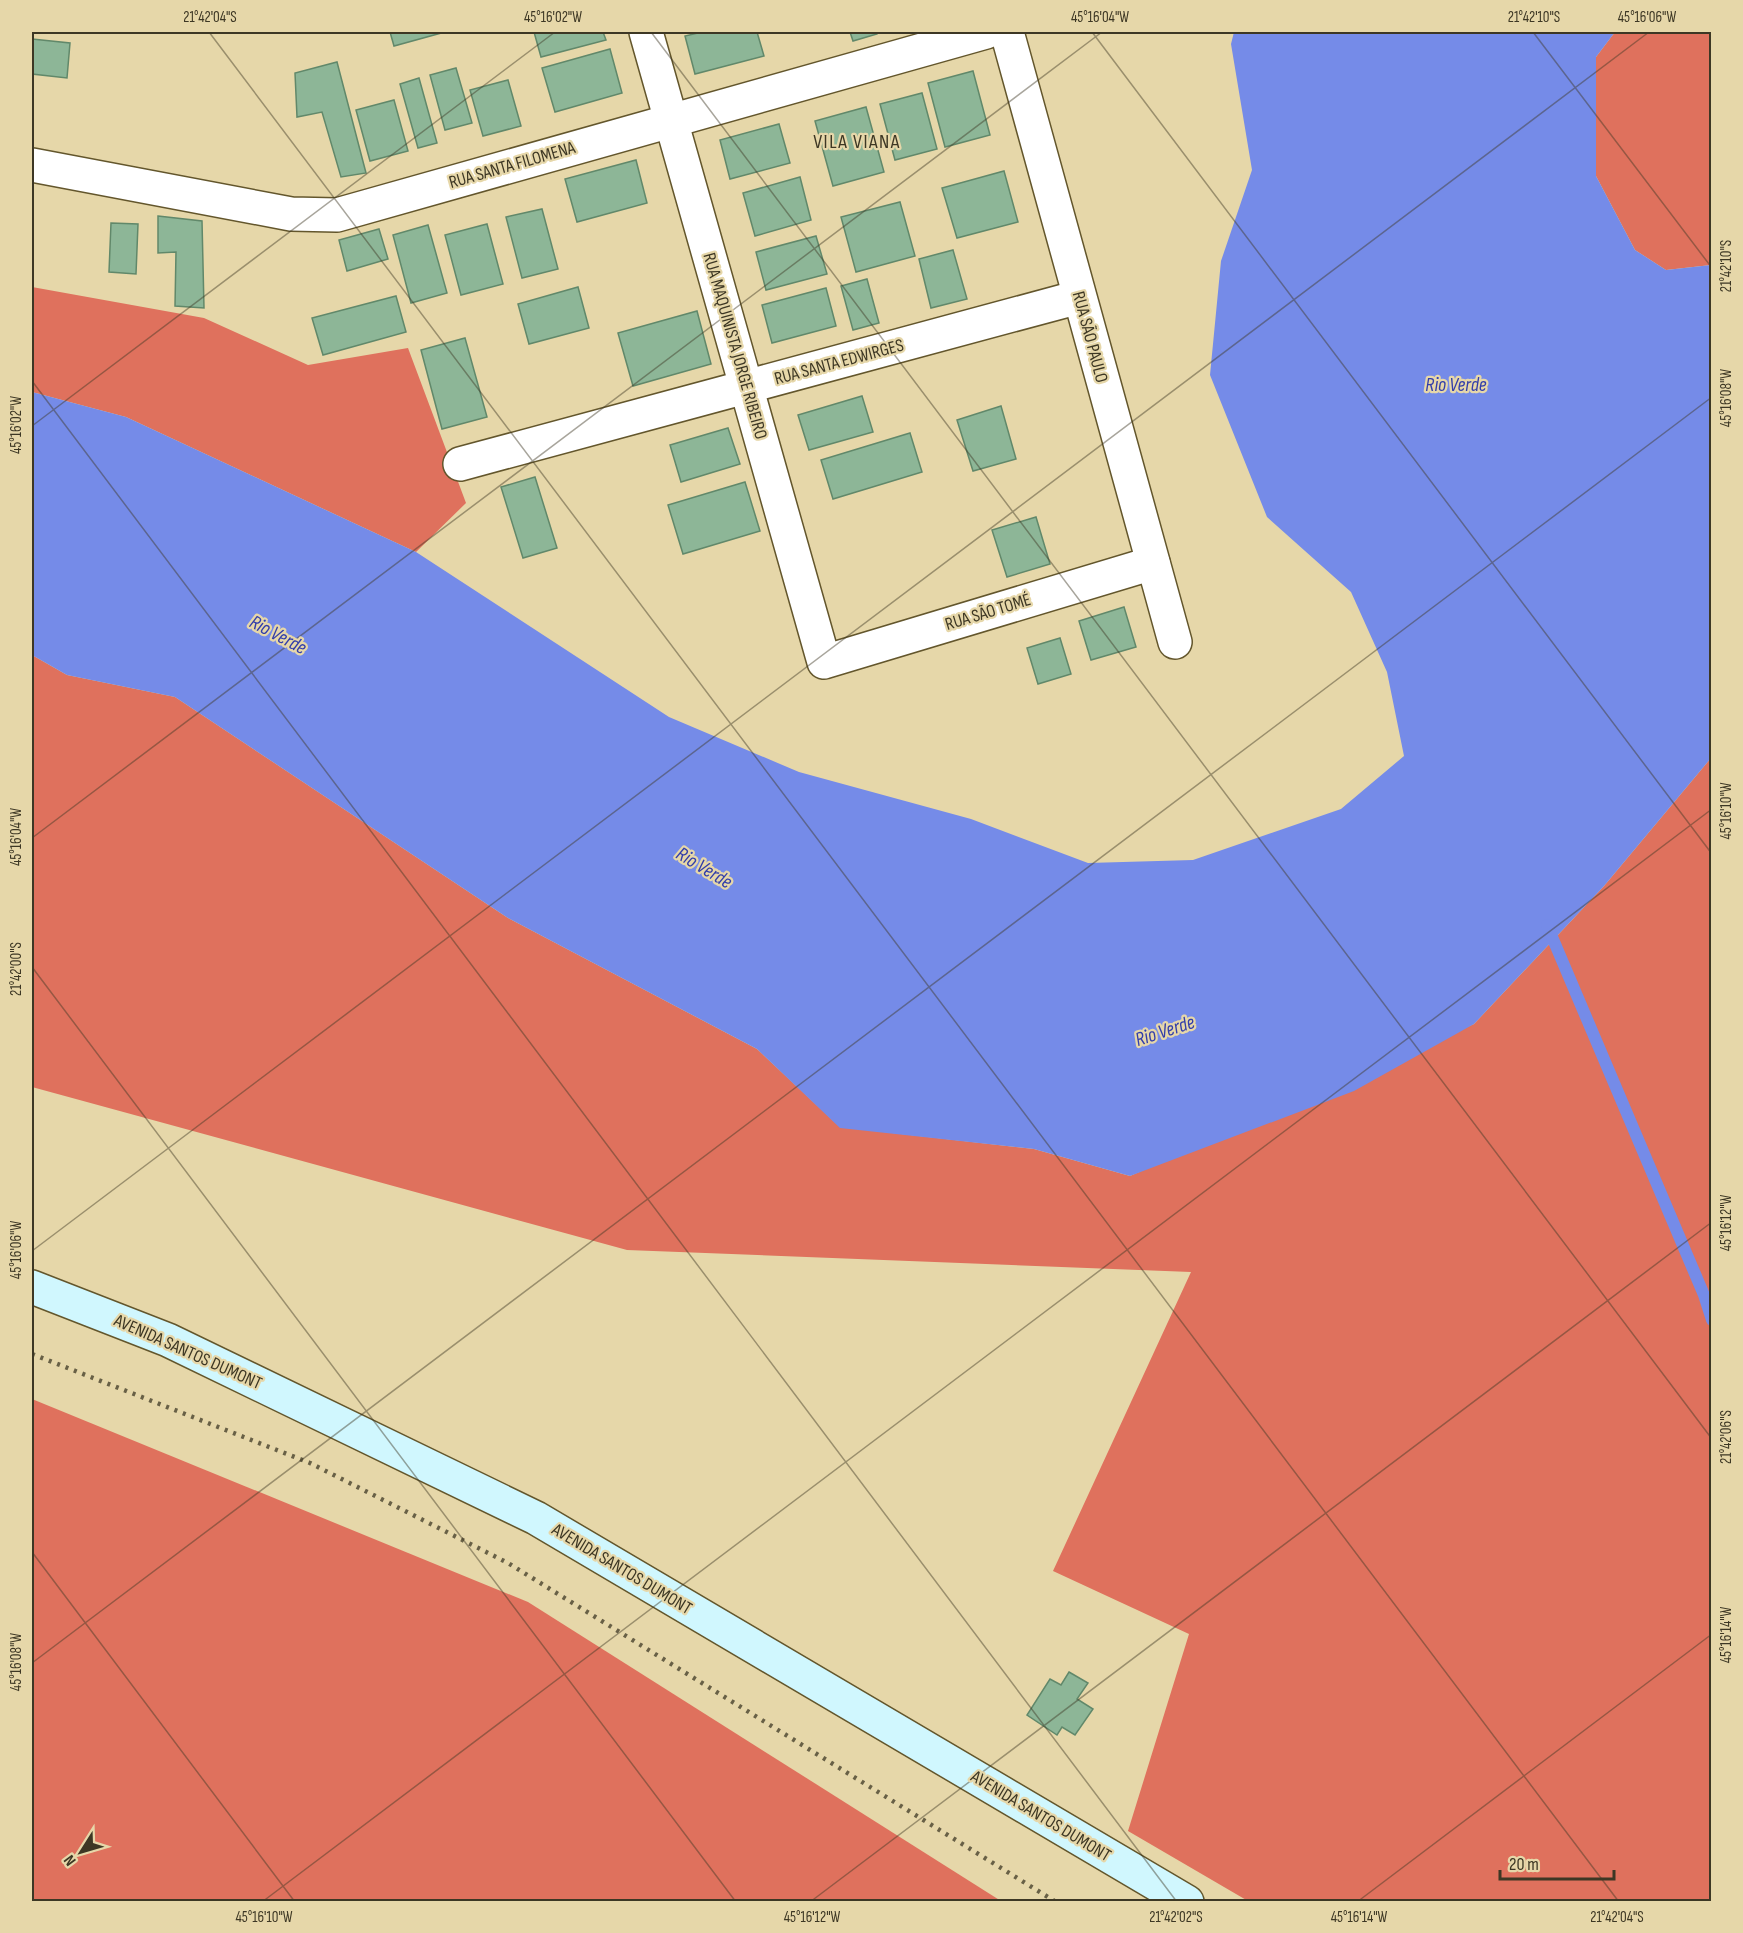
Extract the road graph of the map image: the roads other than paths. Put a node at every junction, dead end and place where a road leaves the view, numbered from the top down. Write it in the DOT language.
graph roads {
  1 [pos="646,32"];
  2 [pos="986,32"];
  3 [pos="1006,32"];
  4 [pos="671,120"];
  5 [pos="32,165"];
  6 [pos="1079,297"];
  7 [pos="747,387"];
  8 [pos="460,464"];
  9 [pos="1153,563"];
  10 [pos="1175,642"];
  11 [pos="824,662"];
  12 [pos="32,1287"];
  13 [pos="1187,1902"];
  1 -- 4 [label="street, RUA MAQUINISTA JORGE RIBEIRO"];
  2 -- 4 [label="street, RUA SANTA FILOMENA"];
  3 -- 6 [label="street, RUA SÃO PAULO"];
  4 -- 5 [label="street, RUA SANTA FILOMENA"];
  4 -- 7 [label="street, RUA MAQUINISTA JORGE RIBEIRO"];
  6 -- 7 [label="street, RUA SANTA EDWIRGES"];
  6 -- 9 [label="street, RUA SÃO PAULO"];
  7 -- 8 [label="street, RUA SANTA EDWIRGES"];
  7 -- 11 [label="street, RUA MAQUINISTA JORGE RIBEIRO"];
  9 -- 10 [label="street, RUA SÃO PAULO"];
  9 -- 11 [label="street, RUA SÃO TOMÉ"];
  12 -- 13 [label="street, AVENIDA SANTOS DUMONT"];
}
